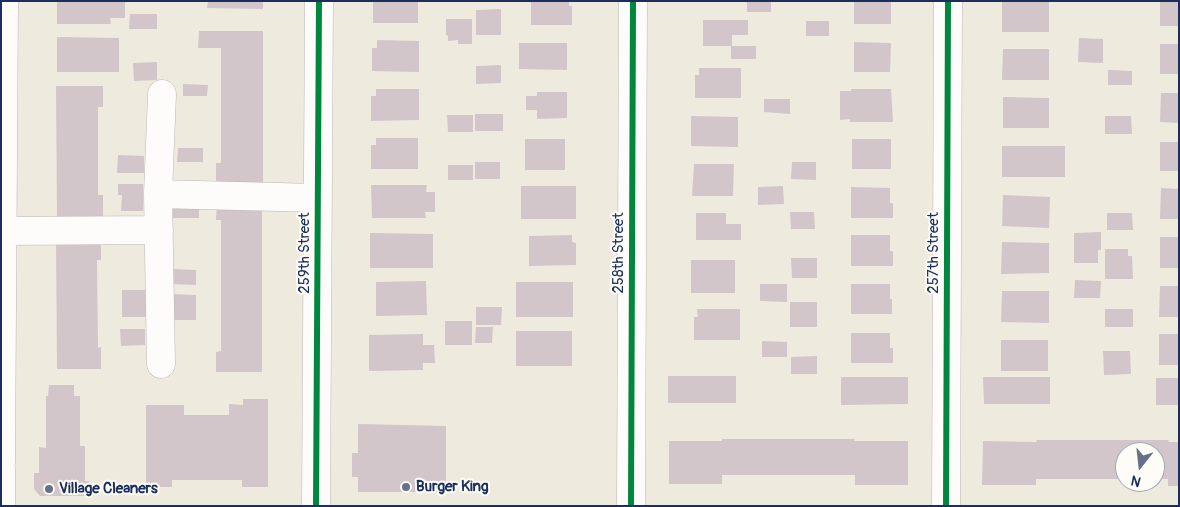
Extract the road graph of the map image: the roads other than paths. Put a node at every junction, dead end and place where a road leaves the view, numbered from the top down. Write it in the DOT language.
graph roads {
  1 [pos="4,1"];
  2 [pos="319,1"];
  3 [pos="633,1"];
  4 [pos="948,1"];
  5 [pos="162,94"];
  6 [pos="158,194"];
  7 [pos="318,198"];
  8 [pos="3,230"];
  9 [pos="159,230"];
  10 [pos="161,364"];
  11 [pos="1,463"];
  12 [pos="1,469"];
  13 [pos="1,506"];
  14 [pos="316,506"];
  15 [pos="631,506"];
  16 [pos="946,506"];
  1 -- 8 [label="street"];
  2 -- 7 [label="street, 259th Street"];
  3 -- 15 [label="street, 258th Street"];
  4 -- 16 [label="street, 257th Street"];
  5 -- 6 [label="street"];
  6 -- 7 [label="street"];
  6 -- 9 [label="street"];
  7 -- 14 [label="street, 259th Street"];
  8 -- 9 [label="street"];
  8 -- 11 [label="street"];
  9 -- 10 [label="street"];
  12 -- 13 [label="street"];
}
